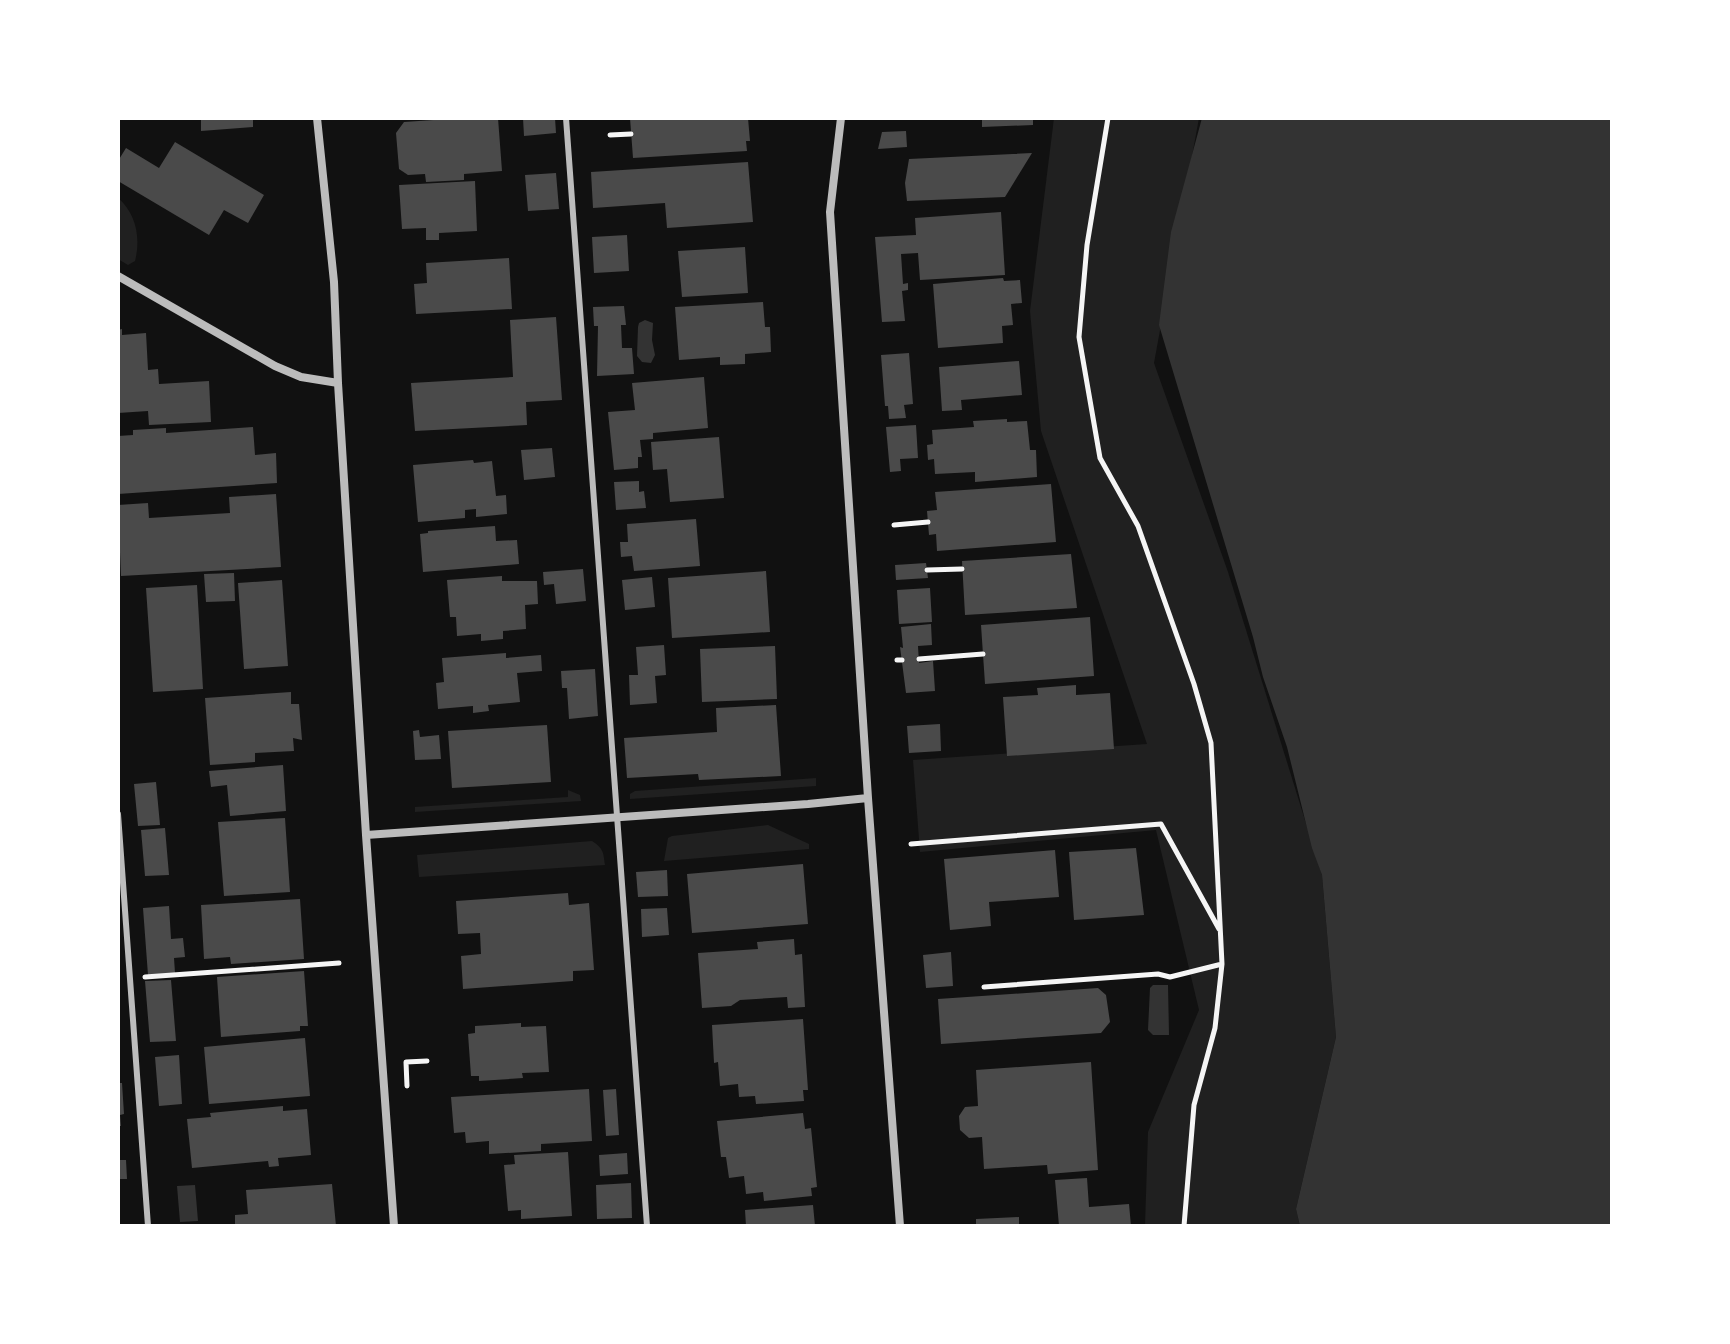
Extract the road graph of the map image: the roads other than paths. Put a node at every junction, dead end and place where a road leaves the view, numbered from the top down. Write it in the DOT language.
graph roads {
  1 [pos="317,118"];
  2 [pos="566,118"];
  3 [pos="841,118"];
  4 [pos="118,276"];
  5 [pos="338,383"];
  6 [pos="868,798"];
  7 [pos="118,814"];
  8 [pos="619,818"];
  9 [pos="366,835"];
  10 [pos="148,1226"];
  11 [pos="394,1226"];
  12 [pos="647,1226"];
  13 [pos="900,1226"];
  1 -- 5 [label="street"];
  2 -- 8 [label="lane"];
  3 -- 6 [label="street"];
  4 -- 5 [label="street"];
  5 -- 9 [label="street"];
  6 -- 8 [label="street"];
  6 -- 13 [label="street"];
  7 -- 10 [label="lane"];
  8 -- 9 [label="street"];
  8 -- 12 [label="lane"];
  9 -- 11 [label="street"];
}
